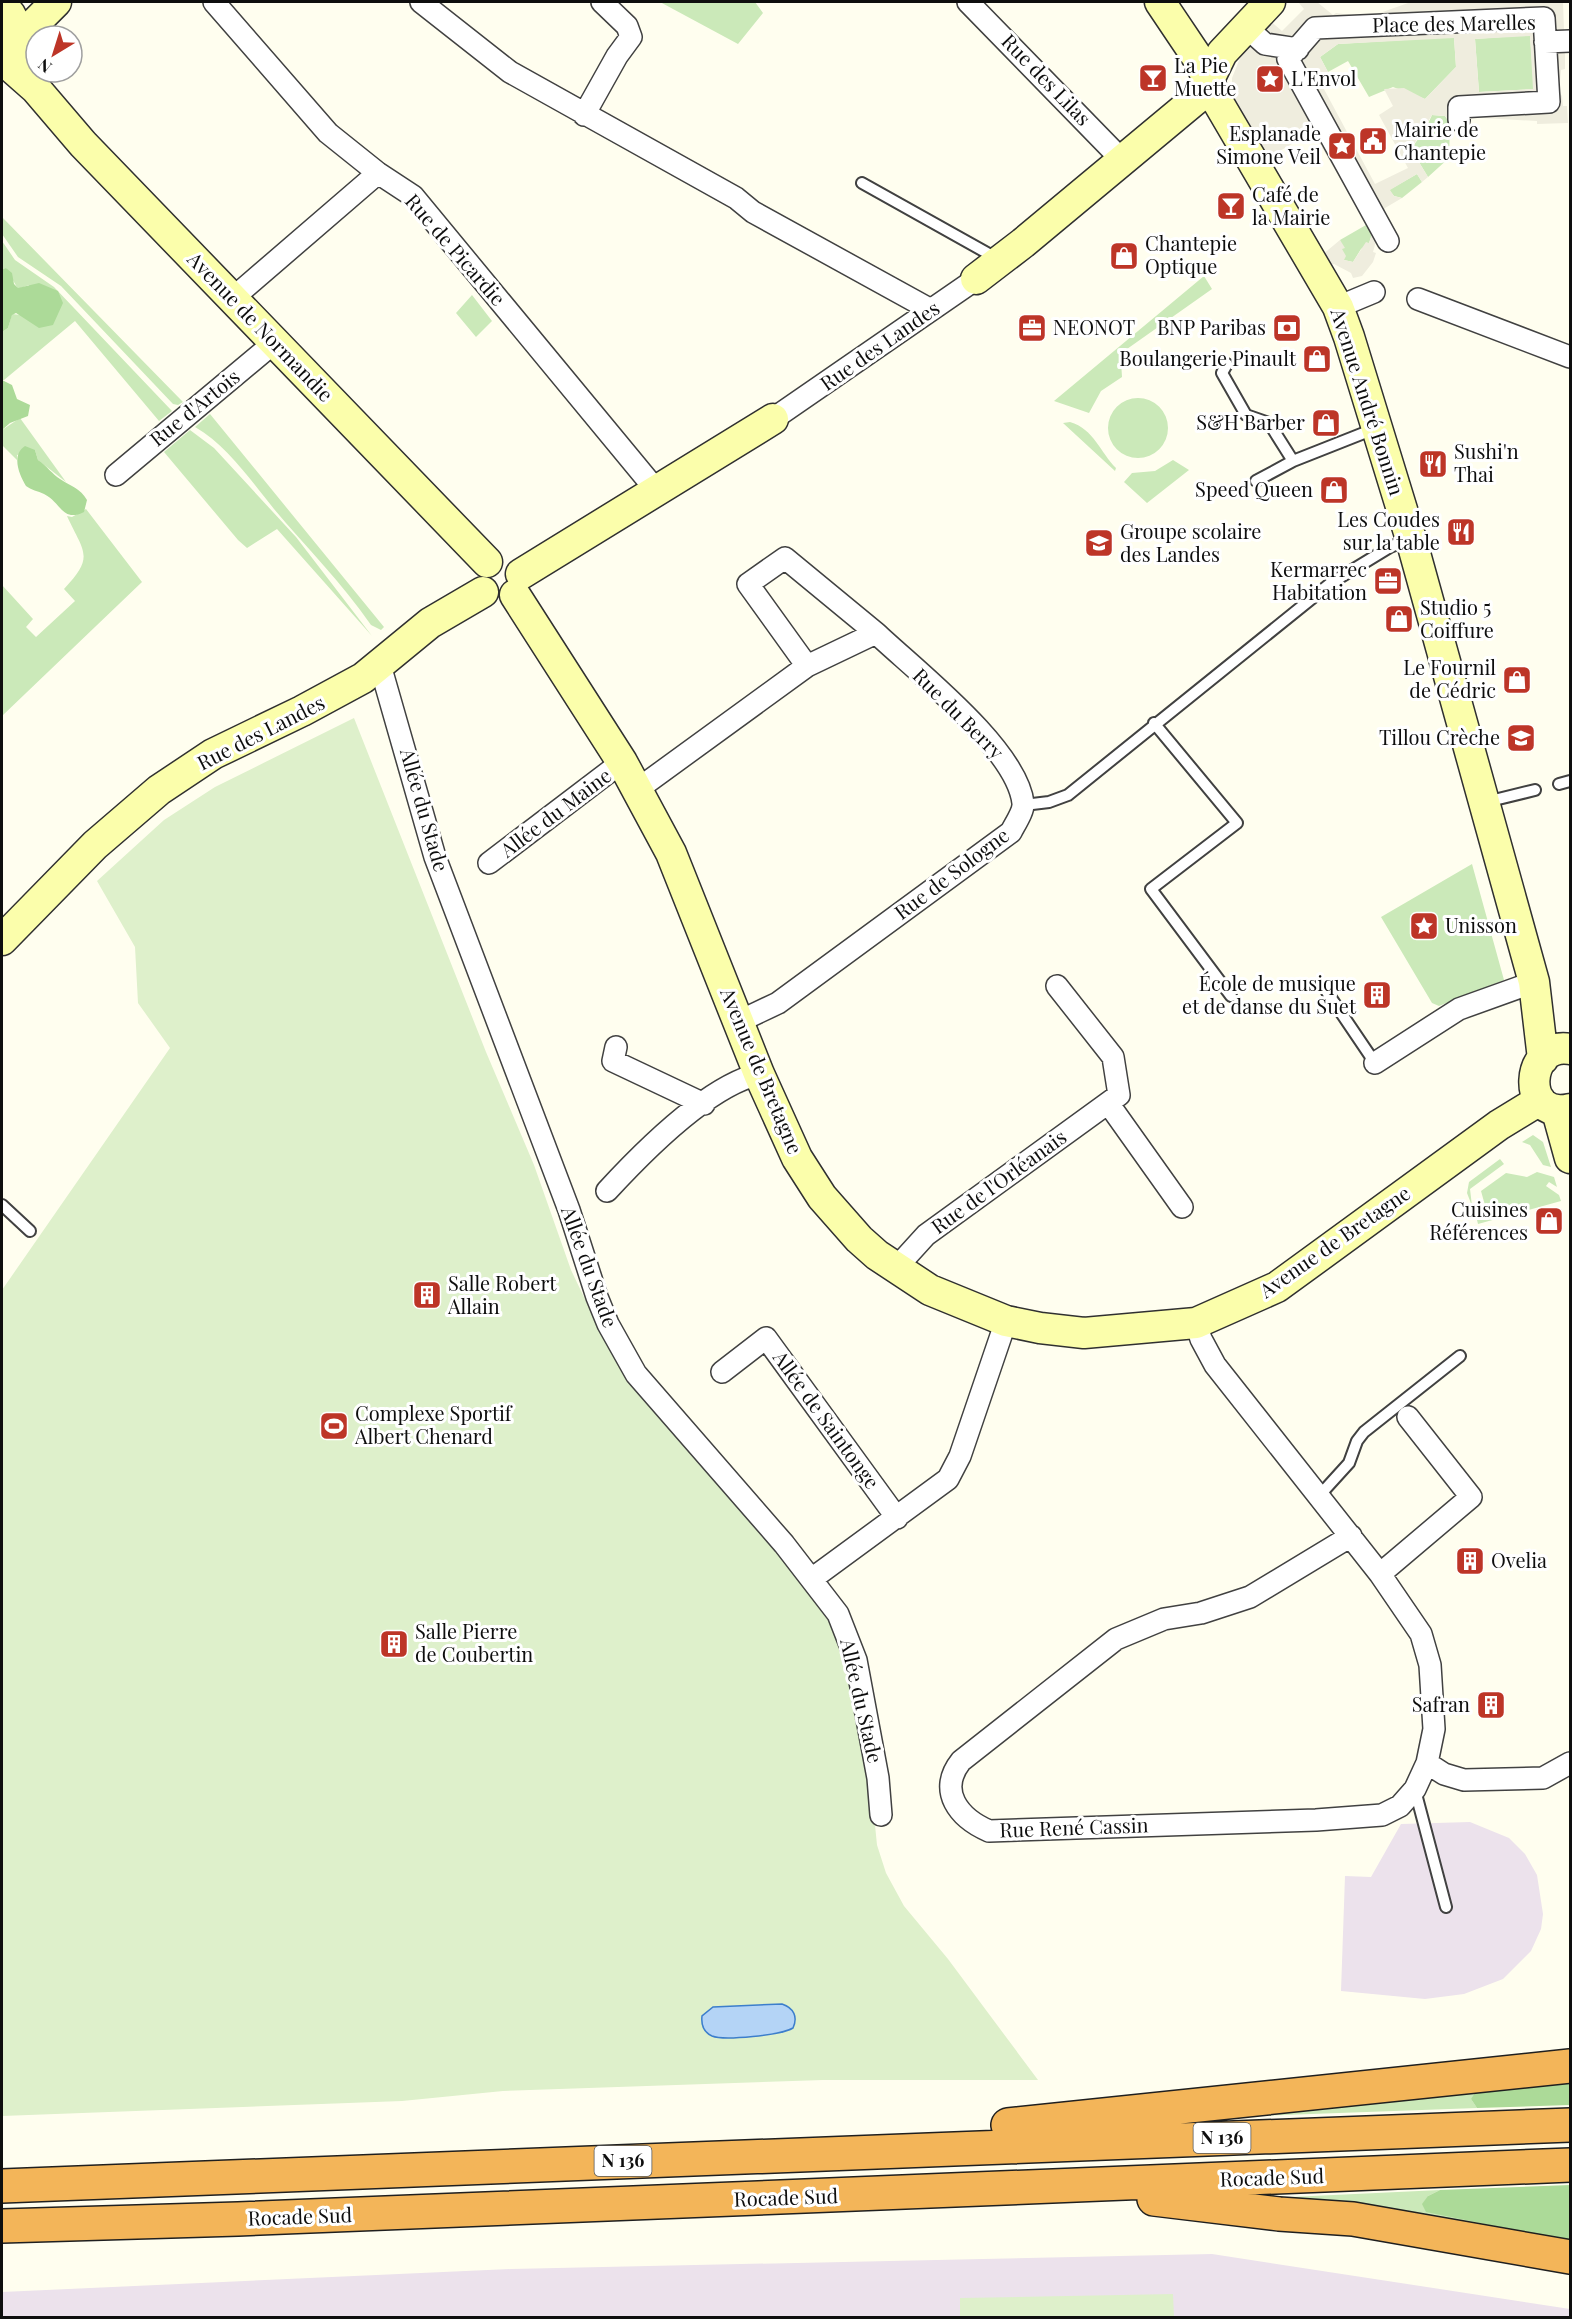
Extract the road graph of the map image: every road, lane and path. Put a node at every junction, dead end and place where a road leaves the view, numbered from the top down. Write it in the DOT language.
graph roads {
  1 [pos="43,2"];
  2 [pos="56,2"];
  3 [pos="213,2"];
  4 [pos="421,2"];
  5 [pos="602,2"];
  6 [pos="968,2"];
  7 [pos="1160,2"];
  8 [pos="1270,2"];
  9 [pos="3,7"];
  10 [pos="1541,10"];
  11 [pos="1246,27"];
  12 [pos="1570,41"];
  13 [pos="1545,42"];
  14 [pos="6,48"];
  15 [pos="1298,48"];
  16 [pos="1209,79"];
  17 [pos="584,115"];
  18 [pos="1459,120"];
  19 [pos="1122,160"];
  20 [pos="378,173"];
  21 [pos="862,183"];
  22 [pos="1388,241"];
  23 [pos="1001,261"];
  24 [pos="976,279"];
  25 [pos="1374,292"];
  26 [pos="233,298"];
  27 [pos="1418,299"];
  28 [pos="1338,307"];
  29 [pos="931,310"];
  30 [pos="275,342"];
  31 [pos="1570,357"];
  32 [pos="1227,364"];
  33 [pos="773,419"];
  34 [pos="1377,428"];
  35 [pos="1293,461"];
  36 [pos="116,475"];
  37 [pos="1256,481"];
  38 [pos="656,490"];
  39 [pos="1411,539"];
  40 [pos="487,562"];
  41 [pos="518,584"];
  42 [pos="483,592"];
  43 [pos="876,633"];
  44 [pos="381,665"];
  45 [pos="807,666"];
  46 [pos="1154,723"];
  47 [pos="622,762"];
  48 [pos="1570,781"];
  49 [pos="1559,784"];
  50 [pos="638,789"];
  51 [pos="1535,790"];
  52 [pos="1483,802"];
  53 [pos="1024,806"];
  54 [pos="489,863"];
  55 [pos="2,937"];
  56 [pos="1534,982"];
  57 [pos="1057,986"];
  58 [pos="1327,992"];
  59 [pos="1232,996"];
  60 [pos="740,1021"];
  61 [pos="616,1047"];
  62 [pos="1560,1052"];
  63 [pos="1375,1063"];
  64 [pos="759,1074"];
  65 [pos="1108,1102"];
  66 [pos="704,1104"];
  67 [pos="1556,1107"];
  68 [pos="1570,1158"];
  69 [pos="607,1191"];
  70 [pos="2,1204"];
  71 [pos="1182,1207"];
  72 [pos="30,1231"];
  73 [pos="896,1268"];
  74 [pos="1006,1321"];
  75 [pos="1196,1323"];
  76 [pos="1460,1356"];
  77 [pos="722,1372"];
  78 [pos="1408,1417"];
  79 [pos="1319,1496"];
  80 [pos="897,1518"];
  81 [pos="1351,1536"];
  82 [pos="1380,1574"];
  83 [pos="813,1578"];
  84 [pos="1427,1762"];
  85 [pos="1570,1763"];
  86 [pos="1415,1789"];
  87 [pos="881,1815"];
  88 [pos="1446,1907"];
  89 [pos="1570,2066"];
  90 [pos="1570,2125"];
  91 [pos="874,2151"];
  92 [pos="1570,2165"];
  93 [pos="2,2186"];
  94 [pos="1060,2187"];
  95 [pos="2,2226"];
  96 [pos="1570,2257"];
  1 -- 9 [label="street"];
  2 -- 14 [label="street"];
  3 -- 20 [label="street, Rue de Picardie"];
  4 -- 17 [label="street"];
  5 -- 17 [label="street"];
  6 -- 19 [label="street, Rue des Lilas"];
  7 -- 16 [label="street, Avenue André Bonnin"];
  8 -- 11 [label="street, Rue des Landes"];
  9 -- 14 [label="street, Avenue de Normandie"];
  10 -- 13 [label="street, Place des Marelles"];
  10 -- 15 [label="street, Place des Marelles"];
  11 -- 15 [label="street"];
  11 -- 16 [label="street, Rue des Landes"];
  12 -- 13 [label="street"];
  13 -- 18 [label="street, Place des Marelles"];
  14 -- 26 [label="street, Avenue de Normandie"];
  15 -- 22 [label="street"];
  16 -- 19 [label="street, Rue des Landes"];
  16 -- 28 [label="street, Avenue André Bonnin"];
  17 -- 29 [label="street"];
  19 -- 23 [label="street, Rue des Landes"];
  20 -- 26 [label="street"];
  20 -- 38 [label="street, Rue de Picardie"];
  21 -- 23 [label="lane"];
  23 -- 24 [label="street, Rue des Landes"];
  24 -- 29 [label="street, Rue des Landes"];
  25 -- 28 [label="street"];
  26 -- 30 [label="street, Avenue de Normandie"];
  27 -- 31 [label="street"];
  28 -- 34 [label="street, Avenue André Bonnin"];
  29 -- 33 [label="street, Rue des Landes"];
  30 -- 36 [label="street, Rue d'Artois"];
  30 -- 40 [label="street, Avenue de Normandie"];
  32 -- 35 [label="lane"];
  33 -- 38 [label="street, Rue des Landes"];
  34 -- 35 [label="lane"];
  34 -- 39 [label="street, Avenue André Bonnin"];
  35 -- 37 [label="lane"];
  38 -- 41 [label="street, Rue des Landes"];
  39 -- 46 [label="lane"];
  39 -- 52 [label="street, Avenue André Bonnin"];
  40 -- 41 [label="street"];
  40 -- 42 [label="street"];
  41 -- 42 [label="street"];
  41 -- 47 [label="street, Avenue de Bretagne"];
  42 -- 44 [label="street, Rue des Landes"];
  43 -- 45 [label="street"];
  43 -- 45 [label="street, Rue du Berry"];
  43 -- 53 [label="street, Rue du Berry"];
  44 -- 55 [label="street, Rue des Landes"];
  44 -- 83 [label="street, Allée du Stade"];
  45 -- 50 [label="street"];
  46 -- 53 [label="lane"];
  46 -- 59 [label="lane"];
  47 -- 50 [label="street, Avenue de Bretagne"];
  47 -- 54 [label="street, Allée du Maine"];
  48 -- 49 [label="lane"];
  50 -- 60 [label="street, Avenue de Bretagne"];
  51 -- 52 [label="lane"];
  52 -- 56 [label="street, Avenue André Bonnin"];
  53 -- 60 [label="street, Rue de Sologne"];
  56 -- 62 [label="street"];
  56 -- 63 [label="street"];
  57 -- 65 [label="street"];
  58 -- 63 [label="lane"];
  60 -- 64 [label="street, Avenue de Bretagne"];
  61 -- 66 [label="street"];
  62 -- 67 [label="street"];
  64 -- 66 [label="street"];
  64 -- 73 [label="street, Avenue de Bretagne"];
  65 -- 71 [label="street"];
  65 -- 73 [label="street, Rue de l'Orléanais"];
  66 -- 69 [label="street"];
  67 -- 68 [label="street"];
  67 -- 75 [label="street, Avenue de Bretagne"];
  70 -- 72 [label="lane"];
  73 -- 74 [label="street, Avenue de Bretagne"];
  74 -- 75 [label="street, Avenue de Bretagne"];
  74 -- 80 [label="street"];
  75 -- 79 [label="street, Rue René Cassin"];
  76 -- 79 [label="lane"];
  77 -- 80 [label="street, Allée de Saintonge"];
  78 -- 82 [label="street"];
  79 -- 81 [label="street, Rue René Cassin"];
  80 -- 83 [label="street"];
  81 -- 82 [label="street, Rue René Cassin"];
  81 -- 86 [label="street, Rue René Cassin"];
  82 -- 84 [label="street, Rue René Cassin"];
  83 -- 87 [label="street, Allée du Stade"];
  84 -- 85 [label="street"];
  84 -- 86 [label="street, Rue René Cassin"];
  86 -- 88 [label="lane"];
  89 -- 91 [label="highway"];
  90 -- 91 [label="highway, N 136"];
  91 -- 93 [label="highway, N 136"];
  92 -- 94 [label="highway, Rocade Sud / N 136"];
  94 -- 95 [label="highway, Rocade Sud / N 136"];
  94 -- 96 [label="highway"];
}
